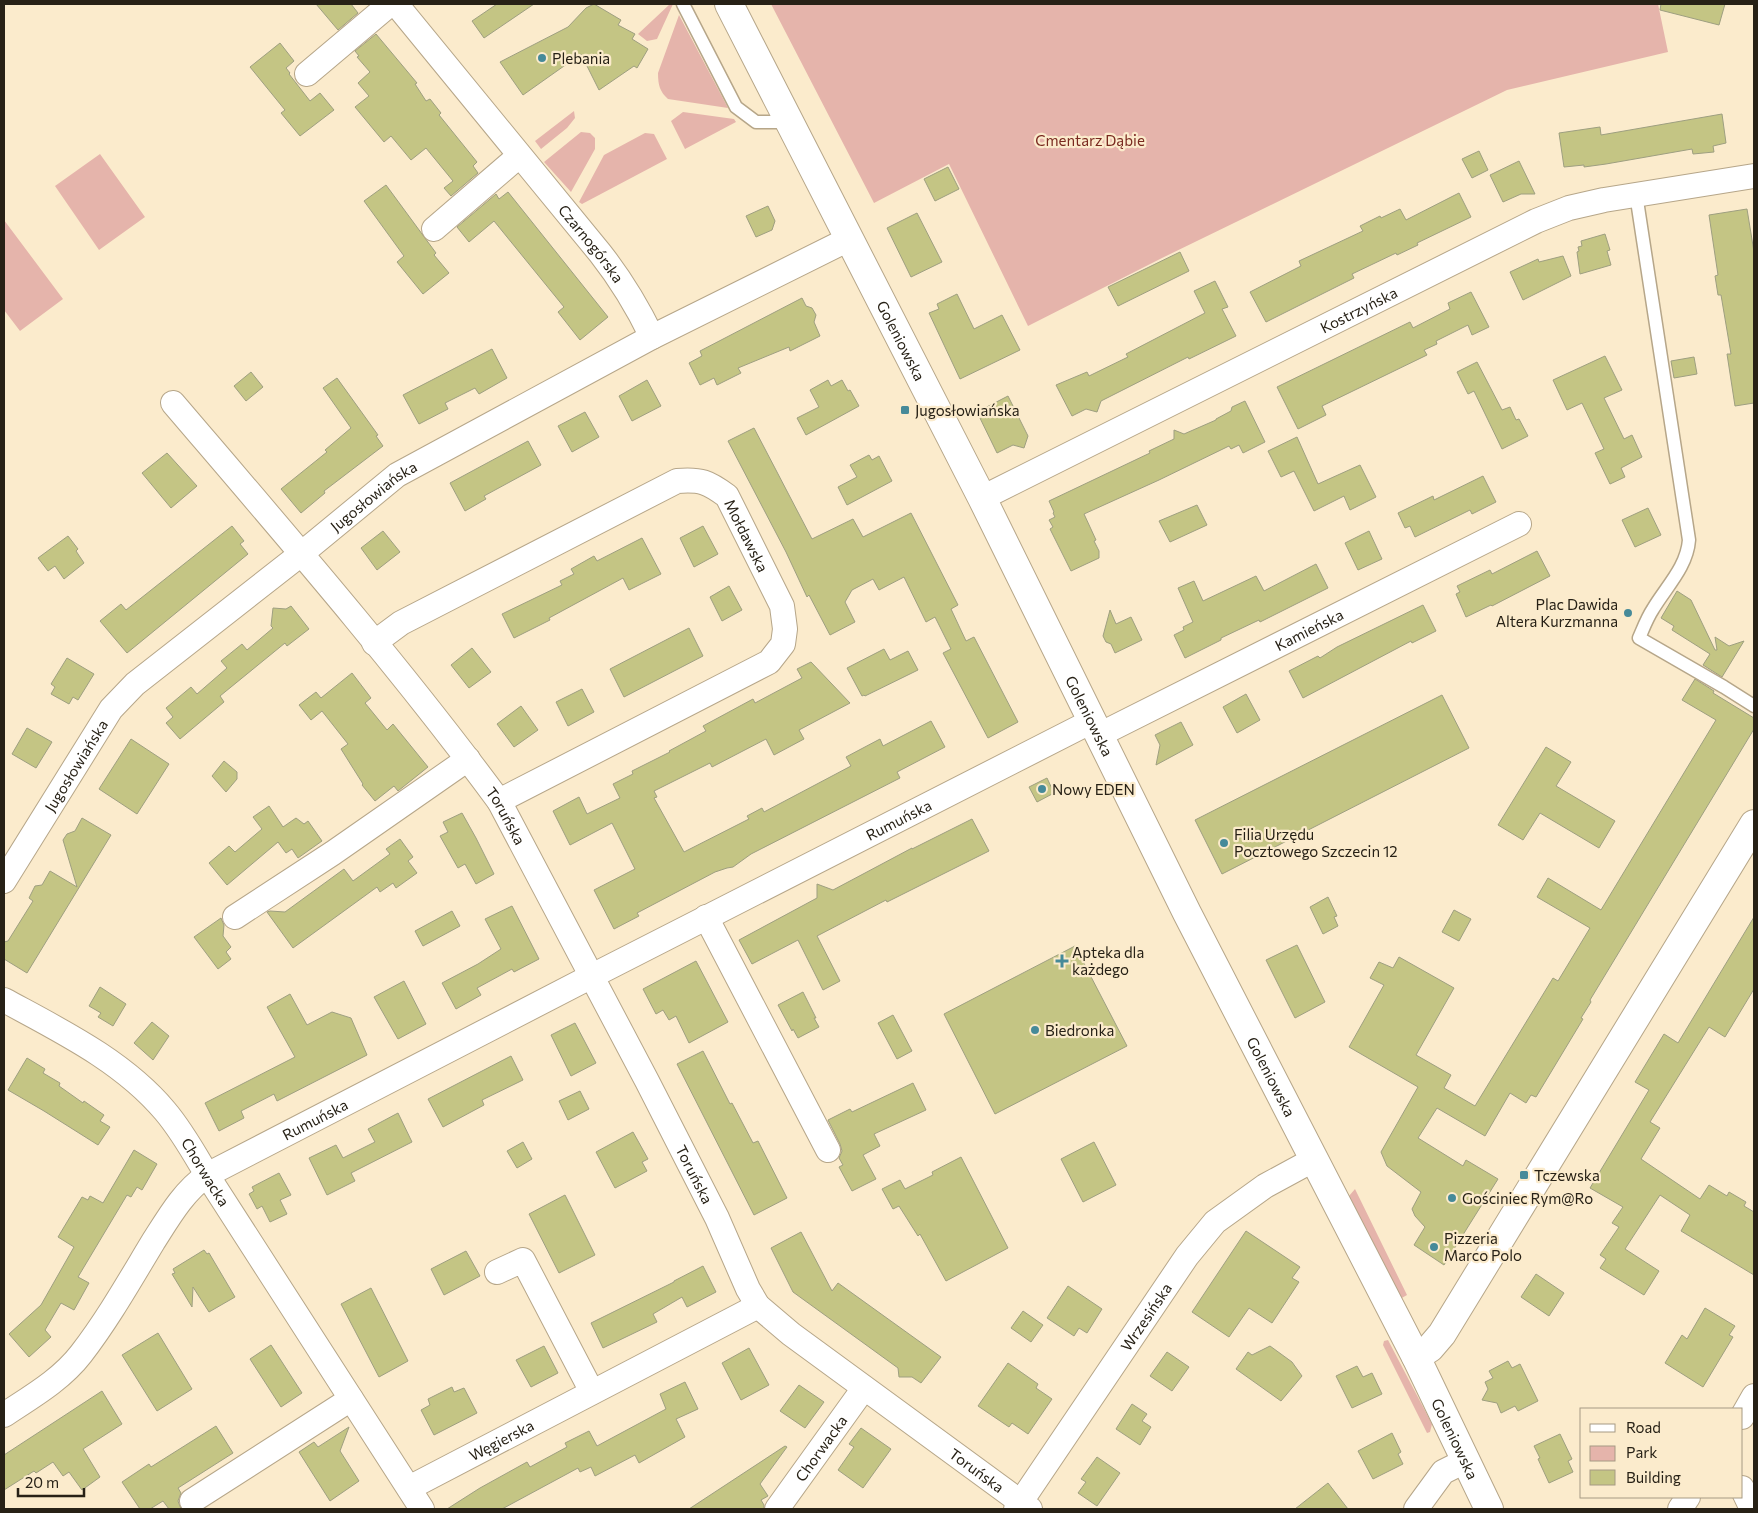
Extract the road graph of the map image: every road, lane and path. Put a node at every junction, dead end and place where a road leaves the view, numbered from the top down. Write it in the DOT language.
graph roads {
  1 [pos="390,4"];
  2 [pos="396,4"];
  3 [pos="683,4"];
  4 [pos="729,4"];
  5 [pos="307,74"];
  6 [pos="790,122"];
  7 [pos="519,156"];
  8 [pos="1754,176"];
  9 [pos="1636,194"];
  10 [pos="434,229"];
  11 [pos="849,239"];
  12 [pos="652,337"];
  13 [pos="173,403"];
  14 [pos="982,498"];
  15 [pos="1519,524"];
  16 [pos="301,554"];
  17 [pos="374,643"];
  18 [pos="1754,706"];
  19 [pos="1095,728"];
  20 [pos="468,759"];
  21 [pos="499,801"];
  22 [pos="1754,824"];
  23 [pos="4,881"];
  24 [pos="235,917"];
  25 [pos="706,917"];
  26 [pos="592,976"];
  27 [pos="4,1000"];
  28 [pos="828,1150"];
  29 [pos="1313,1160"];
  30 [pos="207,1175"];
  31 [pos="497,1272"];
  32 [pos="758,1306"];
  33 [pos="1416,1357"];
  34 [pos="864,1388"];
  35 [pos="592,1392"];
  36 [pos="1754,1396"];
  37 [pos="352,1399"];
  38 [pos="4,1415"];
  39 [pos="1743,1415"];
  40 [pos="1465,1461"];
  41 [pos="409,1488"];
  42 [pos="1743,1490"];
  43 [pos="1687,1498"];
  44 [pos="192,1501"];
  45 [pos="1022,1507"];
  46 [pos="422,1509"];
  47 [pos="777,1509"];
  48 [pos="1416,1509"];
  49 [pos="1489,1509"];
  50 [pos="1680,1509"];
  51 [pos="1752,1509"];
  1 -- 5 [label="street"];
  2 -- 7 [label="street, Czarnogórska"];
  3 -- 6 [label="lane"];
  4 -- 6 [label="street, Goleniowska"];
  6 -- 11 [label="street, Goleniowska"];
  7 -- 10 [label="street"];
  7 -- 12 [label="street, Czarnogórska"];
  8 -- 9 [label="street, Kostrzyńska"];
  9 -- 14 [label="street, Kostrzyńska"];
  9 -- 18 [label="lane"];
  11 -- 12 [label="street, Jugosłowiańska"];
  11 -- 14 [label="street, Goleniowska"];
  12 -- 16 [label="street, Jugosłowiańska"];
  13 -- 16 [label="street, Toruńska"];
  14 -- 19 [label="street, Goleniowska"];
  15 -- 19 [label="street, Kamieńska"];
  16 -- 17 [label="street, Toruńska"];
  16 -- 23 [label="street, Jugosłowiańska"];
  17 -- 20 [label="street, Toruńska"];
  17 -- 21 [label="street, Mołdawska"];
  19 -- 25 [label="street, Rumuńska"];
  19 -- 29 [label="street, Goleniowska"];
  20 -- 21 [label="street, Toruńska"];
  20 -- 24 [label="street"];
  21 -- 26 [label="street, Toruńska"];
  22 -- 33 [label="street"];
  25 -- 26 [label="street, Rumuńska"];
  25 -- 28 [label="street"];
  26 -- 30 [label="street, Rumuńska"];
  26 -- 32 [label="street, Toruńska"];
  27 -- 30 [label="street, Chorwacka"];
  29 -- 33 [label="street, Goleniowska"];
  29 -- 45 [label="street, Wrzesińska"];
  30 -- 37 [label="street, Chorwacka"];
  30 -- 38 [label="street, Rumuńska"];
  31 -- 35 [label="street"];
  32 -- 34 [label="street, Toruńska"];
  32 -- 35 [label="street, Węgierska"];
  33 -- 40 [label="street, Goleniowska"];
  34 -- 45 [label="street, Toruńska"];
  34 -- 47 [label="street, Chorwacka"];
  35 -- 41 [label="street, Węgierska"];
  36 -- 39 [label="street"];
  37 -- 41 [label="street, Chorwacka"];
  37 -- 44 [label="street"];
  40 -- 48 [label="street"];
  40 -- 49 [label="street, Goleniowska"];
  41 -- 46 [label="street, Chorwacka"];
  42 -- 51 [label="street"];
  43 -- 50 [label="street"];
}
